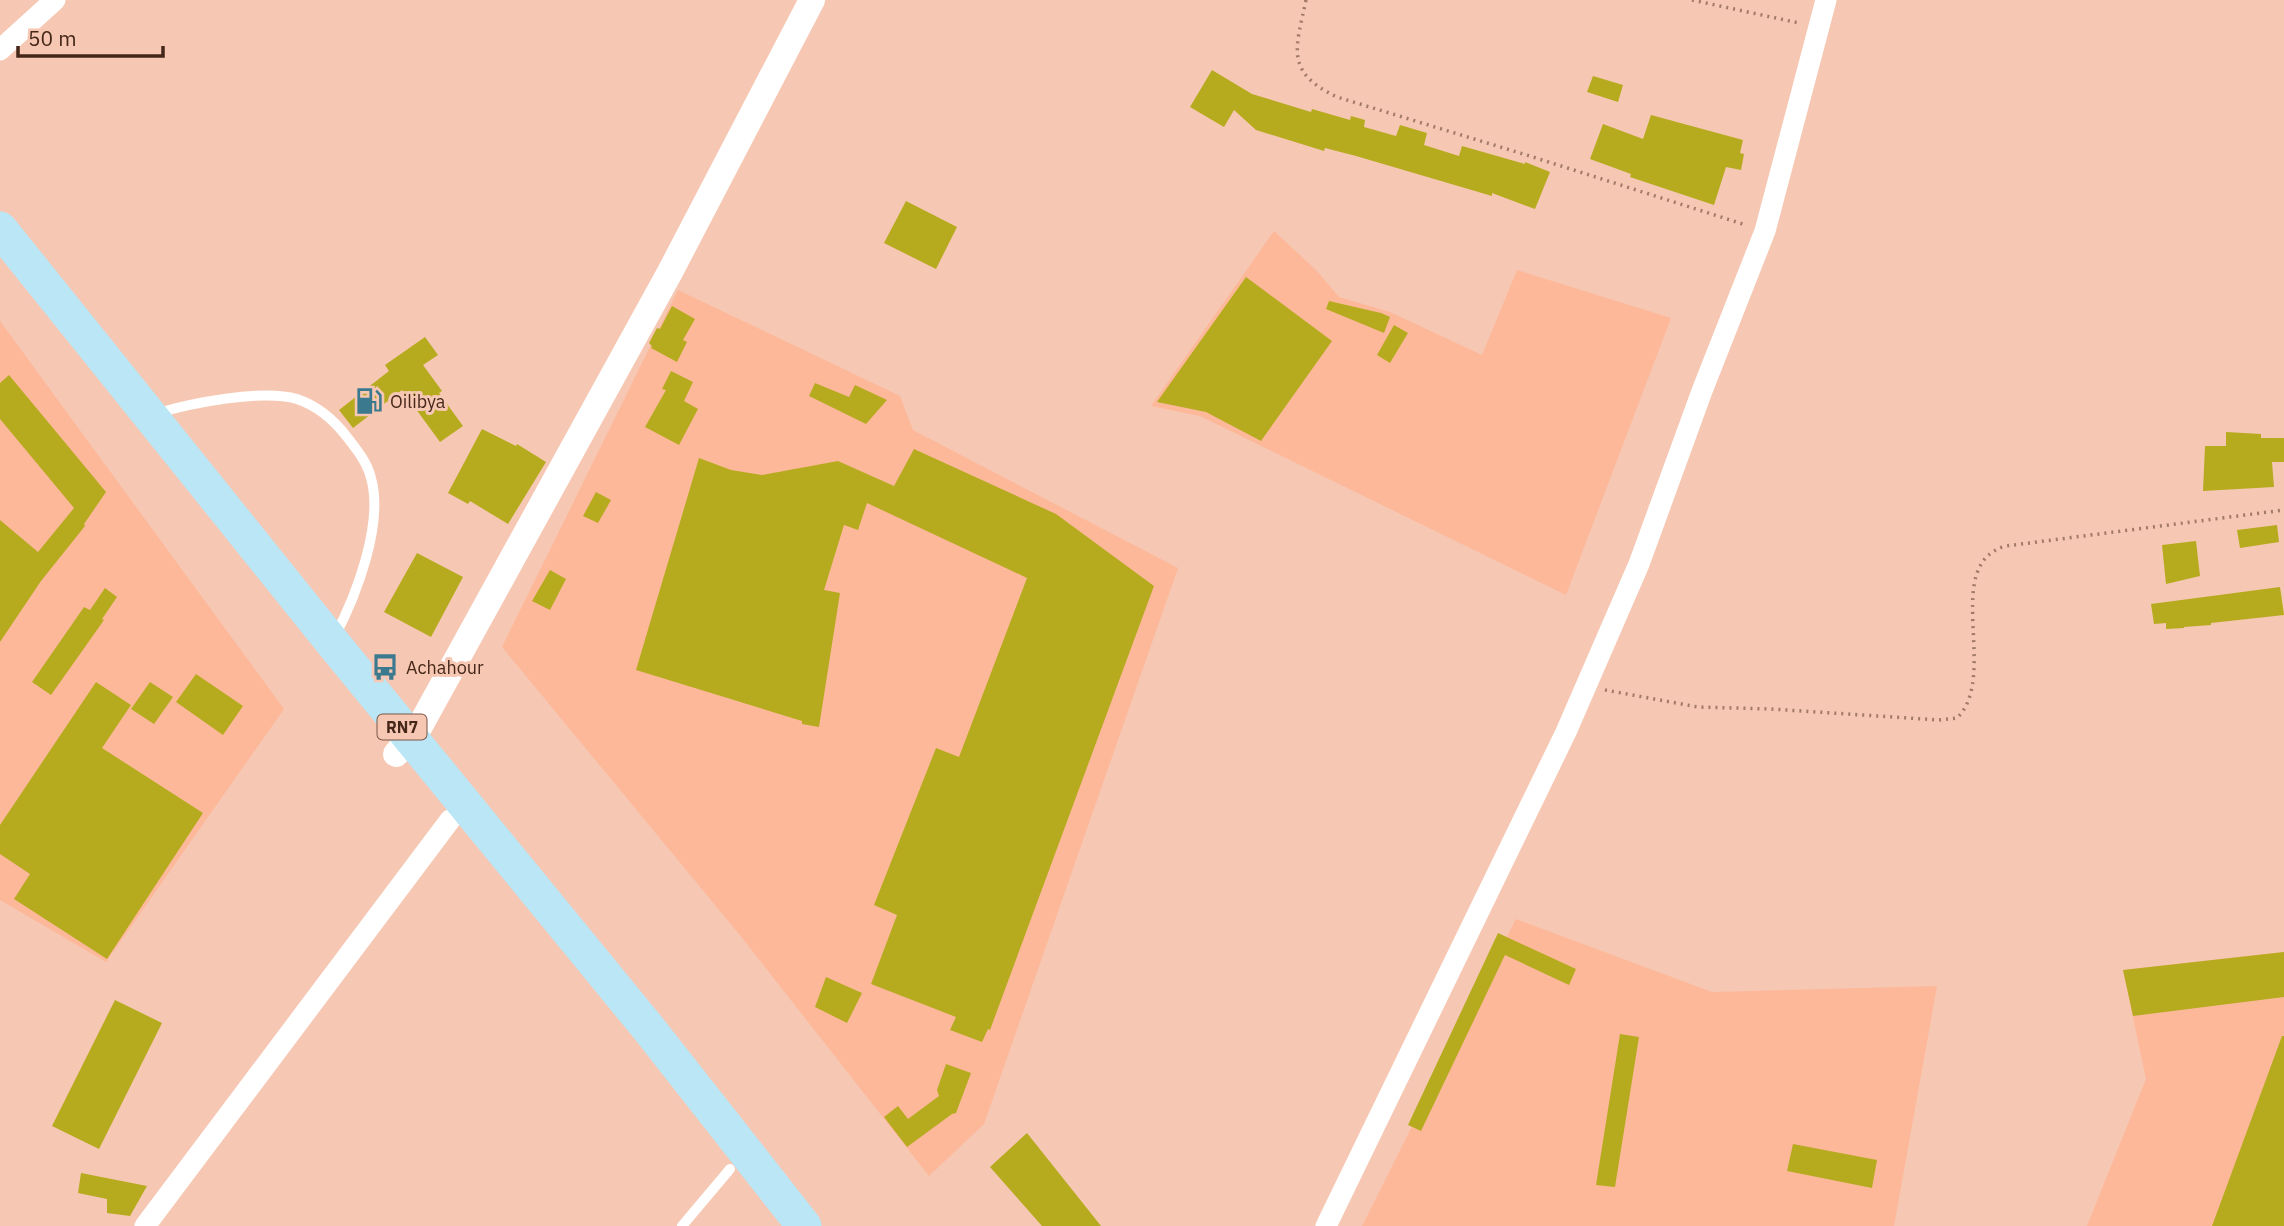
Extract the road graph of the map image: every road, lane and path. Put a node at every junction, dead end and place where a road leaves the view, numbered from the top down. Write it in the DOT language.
graph roads {
  1 [pos="55,0"];
  2 [pos="812,0"];
  3 [pos="1306,0"];
  4 [pos="1692,0"];
  5 [pos="1826,0"];
  6 [pos="1819,27"];
  7 [pos="0,50"];
  8 [pos="0,229"];
  9 [pos="1765,231"];
  10 [pos="0,262"];
  11 [pos="149,415"];
  12 [pos="2284,510"];
  13 [pos="332,642"];
  14 [pos="1585,687"];
  15 [pos="404,746"];
  16 [pos="450,820"];
  17 [pos="730,1169"];
  18 [pos="145,1226"];
  19 [pos="682,1226"];
  20 [pos="775,1226"];
  21 [pos="804,1226"];
  22 [pos="1326,1226"];
  1 -- 7 [label="street"];
  2 -- 15 [label="street"];
  3 -- 9 [label="path"];
  4 -- 6 [label="path"];
  5 -- 6 [label="street"];
  6 -- 9 [label="street"];
  8 -- 11 [label="highway, RN7"];
  9 -- 14 [label="street"];
  10 -- 15 [label="highway, RN7"];
  11 -- 13 [label="highway, RN7"];
  11 -- 13 [label="lane"];
  12 -- 14 [label="path"];
  13 -- 15 [label="highway, RN7"];
  14 -- 22 [label="street"];
  15 -- 16 [label="highway, RN7"];
  15 -- 21 [label="highway, RN7"];
  16 -- 17 [label="highway, RN7"];
  16 -- 18 [label="street"];
  17 -- 19 [label="lane"];
  17 -- 20 [label="highway, RN7"];
}
